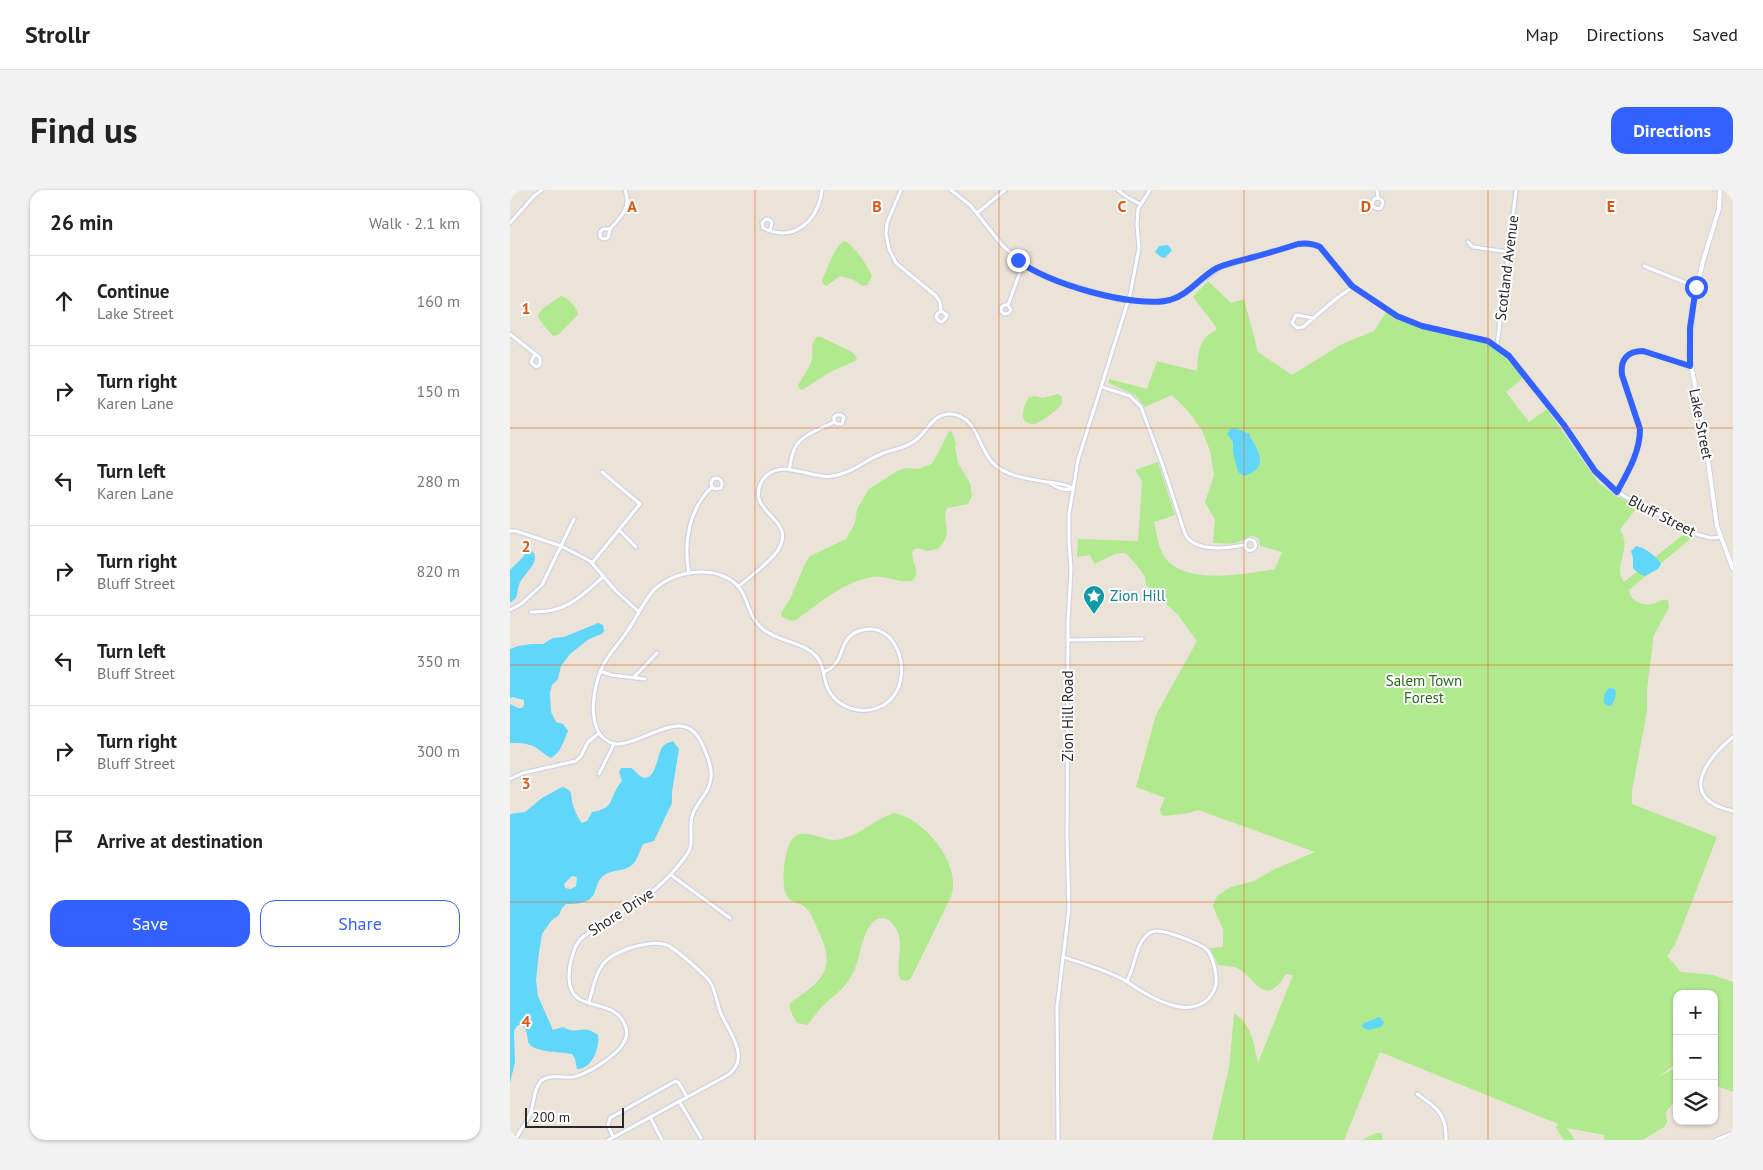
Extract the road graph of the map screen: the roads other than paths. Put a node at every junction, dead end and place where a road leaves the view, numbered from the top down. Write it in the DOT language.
graph roads {
  1 [pos="542,190"];
  2 [pos="625,190"];
  3 [pos="822,190"];
  4 [pos="901,190"];
  5 [pos="951,190"];
  6 [pos="1005,190"];
  7 [pos="1118,190"];
  8 [pos="1150,190"];
  9 [pos="1376,190"];
  10 [pos="1516,190"];
  11 [pos="1720,190"];
  12 [pos="1378,198"];
  13 [pos="1140,204"];
  14 [pos="977,213"];
  15 [pos="510,223"];
  16 [pos="610,229"];
  17 [pos="770,231"];
  18 [pos="1468,242"];
  19 [pos="1509,252"];
  20 [pos="1023,264"];
  21 [pos="1644,266"];
  22 [pos="1353,287"];
  23 [pos="1696,287"];
  24 [pos="1128,300"];
  25 [pos="1008,305"];
  26 [pos="941,311"];
  27 [pos="1313,318"];
  28 [pos="510,334"];
  29 [pos="1497,346"];
  30 [pos="535,354"];
  31 [pos="1690,366"];
  32 [pos="1102,387"];
  33 [pos="834,422"];
  34 [pos="789,469"];
  35 [pos="602,472"];
  36 [pos="712,487"];
  37 [pos="1072,489"];
  38 [pos="1617,492"];
  39 [pos="574,519"];
  40 [pos="619,530"];
  41 [pos="510,531"];
  42 [pos="1721,537"];
  43 [pos="1245,545"];
  44 [pos="561,546"];
  45 [pos="636,547"];
  46 [pos="592,563"];
  47 [pos="1733,570"];
  48 [pos="688,573"];
  49 [pos="604,576"];
  50 [pos="738,587"];
  51 [pos="510,610"];
  52 [pos="531,612"];
  53 [pos="639,612"];
  54 [pos="1142,639"];
  55 [pos="1069,640"];
  56 [pos="657,652"];
  57 [pos="600,671"];
  58 [pos="824,672"];
  59 [pos="634,677"];
  60 [pos="645,679"];
  61 [pos="598,733"];
  62 [pos="1733,737"];
  63 [pos="614,744"];
  64 [pos="598,774"];
  65 [pos="510,779"];
  66 [pos="1733,811"];
  67 [pos="671,875"];
  68 [pos="730,918"];
  69 [pos="1063,957"];
  70 [pos="1127,981"];
  71 [pos="589,1002"];
  72 [pos="1417,1094"];
  73 [pos="687,1097"];
  74 [pos="679,1102"];
  75 [pos="650,1117"];
  76 [pos="1733,1133"];
  77 [pos="613,1137"];
  78 [pos="701,1138"];
  79 [pos="515,1140"];
  80 [pos="608,1140"];
  81 [pos="662,1140"];
  82 [pos="1058,1140"];
  83 [pos="1446,1140"];
  84 [pos="1716,1140"];
  1 -- 15 [label="street"];
  2 -- 16 [label="street"];
  3 -- 17 [label="street"];
  4 -- 26 [label="street"];
  5 -- 14 [label="street, Bluff Street"];
  6 -- 14 [label="street"];
  7 -- 13 [label="street"];
  8 -- 13 [label="street"];
  9 -- 12 [label="street"];
  10 -- 19 [label="street, Scotland Avenue"];
  11 -- 23 [label="street, Lake Street"];
  13 -- 24 [label="street, Zion Hill Road"];
  14 -- 20 [label="street, Bluff Street"];
  18 -- 19 [label="street"];
  19 -- 29 [label="street, Scotland Avenue"];
  20 -- 24 [label="street, Bluff Street"];
  20 -- 25 [label="street"];
  21 -- 23 [label="street"];
  22 -- 24 [label="street, Bluff Street"];
  22 -- 27 [label="street"];
  22 -- 29 [label="street, Bluff Street"];
  23 -- 31 [label="street, Lake Street"];
  24 -- 32 [label="street, Zion Hill Road"];
  27 -- 27 [label="street"];
  28 -- 30 [label="street"];
  29 -- 38 [label="street, Bluff Street"];
  31 -- 38 [label="street"];
  31 -- 42 [label="street, Lake Street"];
  32 -- 37 [label="street, Zion Hill Road"];
  32 -- 43 [label="street"];
  33 -- 34 [label="street"];
  34 -- 37 [label="street"];
  34 -- 50 [label="street"];
  35 -- 40 [label="street"];
  36 -- 48 [label="street"];
  37 -- 55 [label="street, Zion Hill Road"];
  38 -- 42 [label="street, Bluff Street"];
  39 -- 44 [label="street"];
  40 -- 45 [label="street"];
  40 -- 46 [label="street"];
  41 -- 44 [label="street"];
  42 -- 47 [label="street, Lake Street"];
  44 -- 46 [label="street"];
  44 -- 51 [label="street"];
  46 -- 49 [label="street"];
  48 -- 50 [label="street"];
  48 -- 53 [label="street"];
  49 -- 52 [label="street"];
  49 -- 53 [label="street"];
  50 -- 58 [label="street"];
  53 -- 57 [label="street"];
  54 -- 55 [label="street"];
  55 -- 69 [label="street, Zion Hill Road"];
  56 -- 59 [label="street"];
  57 -- 59 [label="street"];
  57 -- 61 [label="street"];
  58 -- 58 [label="street"];
  59 -- 60 [label="street"];
  61 -- 63 [label="street"];
  61 -- 65 [label="street"];
  62 -- 66 [label="street"];
  63 -- 64 [label="street"];
  63 -- 67 [label="street, Shore Drive"];
  67 -- 68 [label="street"];
  67 -- 71 [label="street, Shore Drive"];
  69 -- 70 [label="street"];
  69 -- 82 [label="street, Zion Hill Road"];
  70 -- 70 [label="street"];
  71 -- 73 [label="street"];
  71 -- 79 [label="street, Shore Drive"];
  72 -- 83 [label="street"];
  73 -- 74 [label="street"];
  73 -- 77 [label="street"];
  74 -- 75 [label="street"];
  74 -- 78 [label="street"];
  75 -- 77 [label="street"];
  75 -- 81 [label="street"];
  76 -- 84 [label="street"];
  77 -- 80 [label="street"];
}
